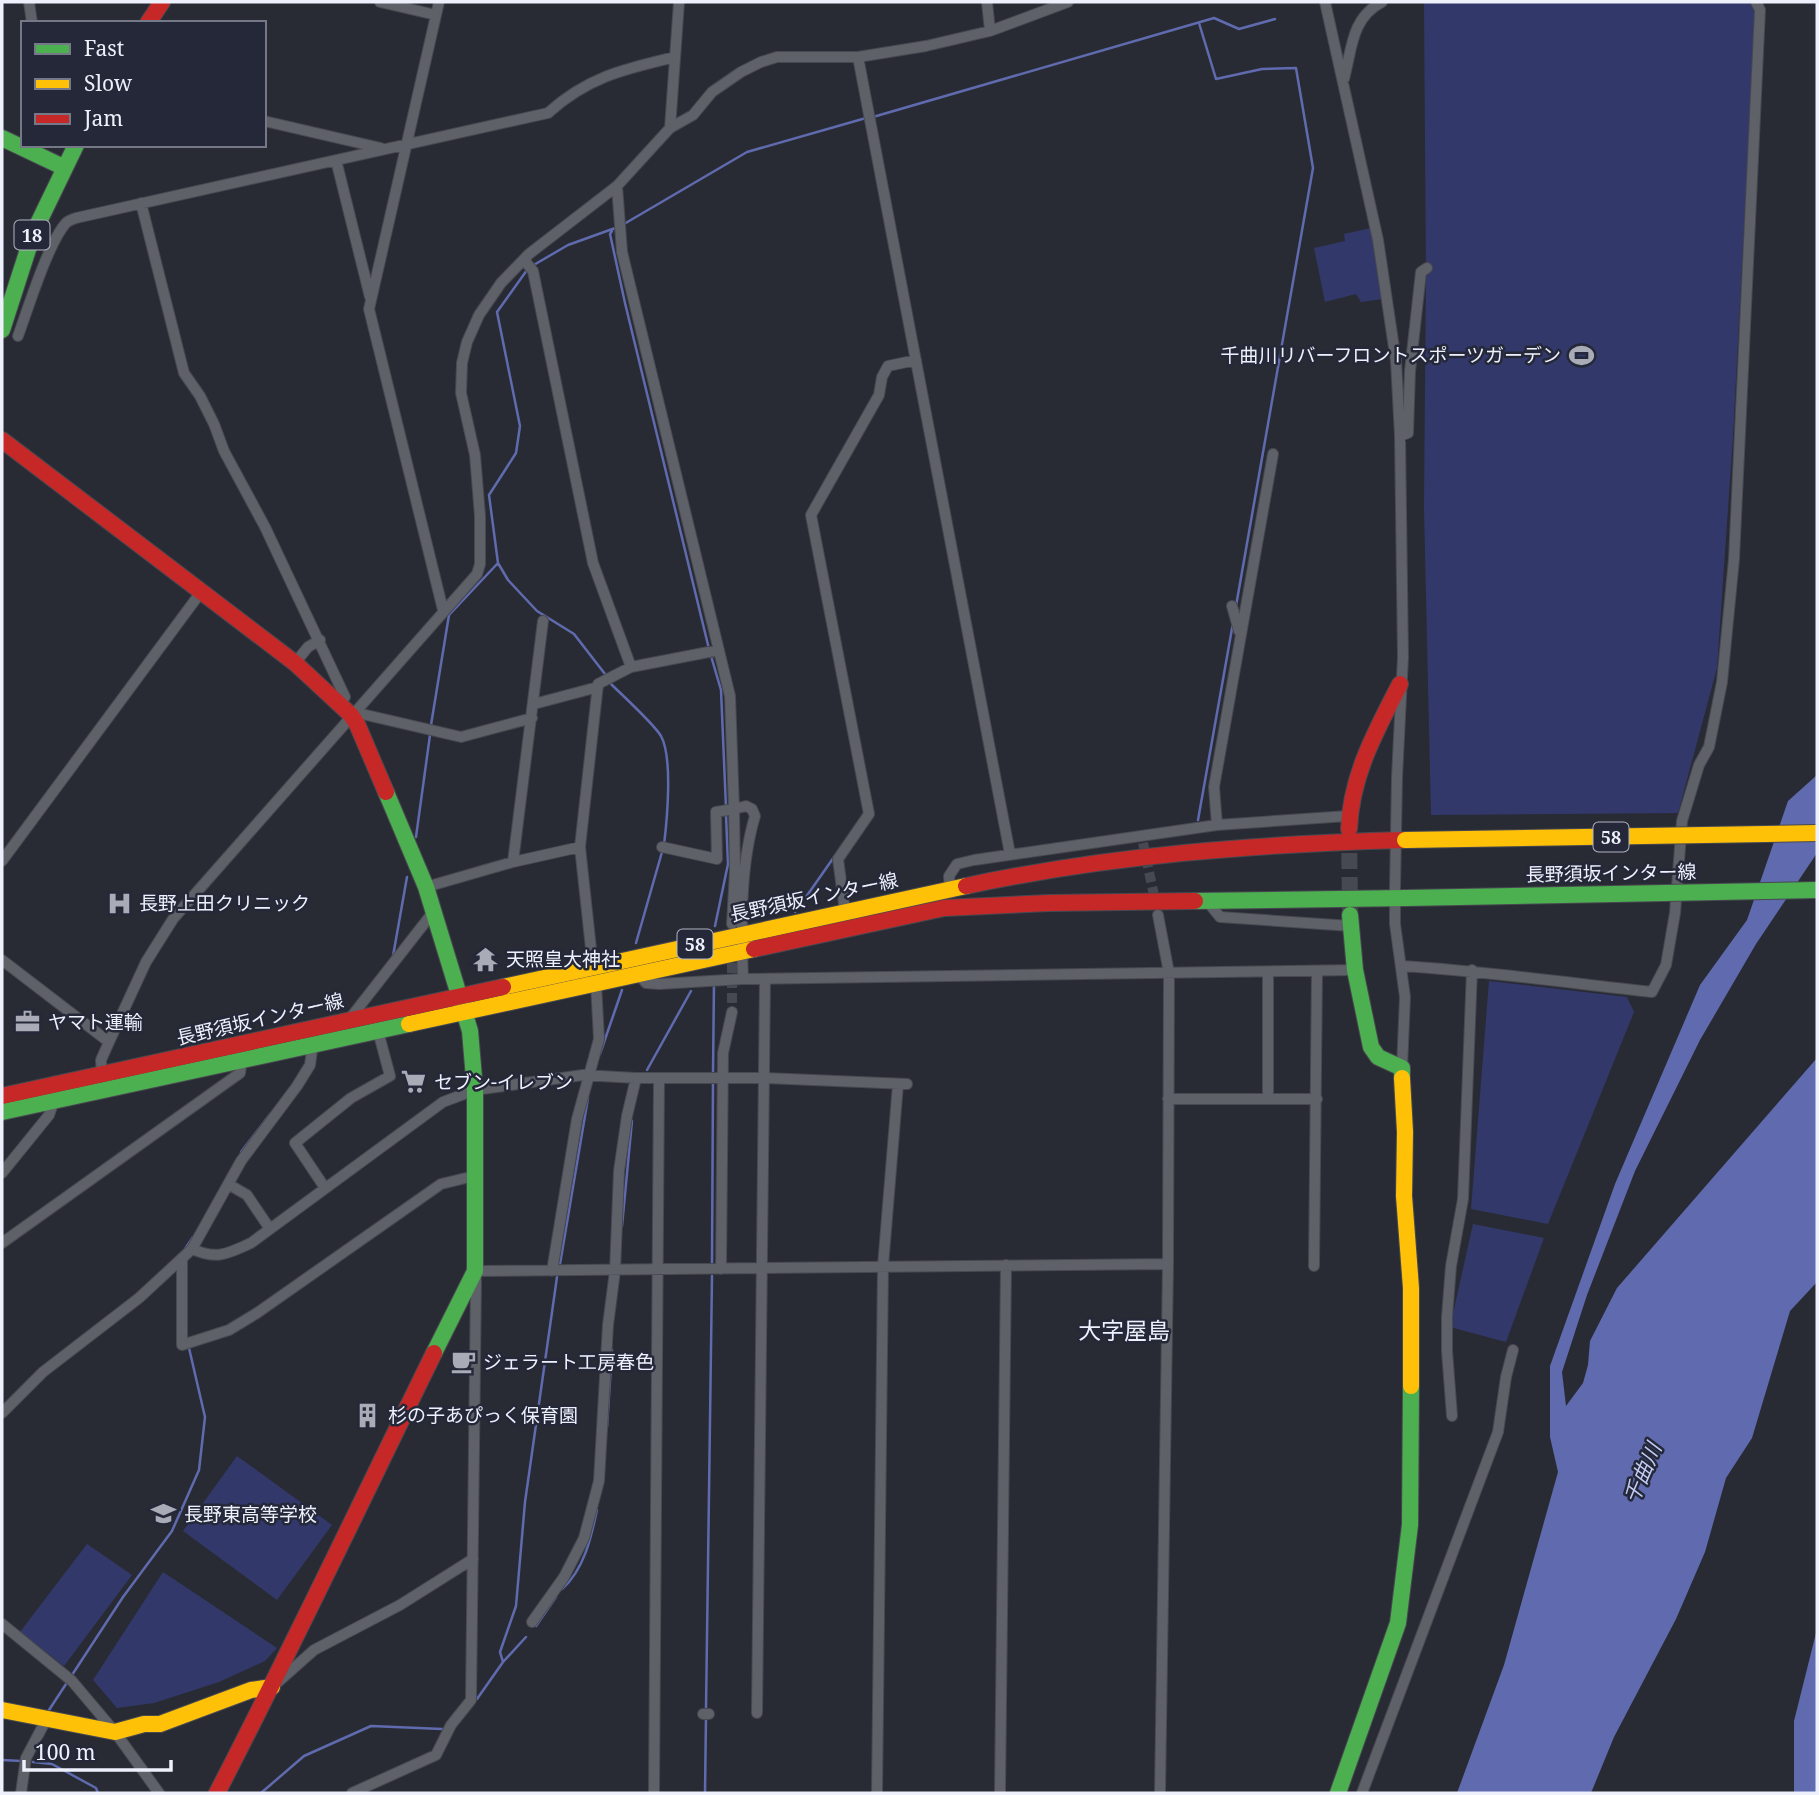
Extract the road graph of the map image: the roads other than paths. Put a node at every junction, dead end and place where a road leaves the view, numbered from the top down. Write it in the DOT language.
graph roads {
  1 [pos="29,2"];
  2 [pos="162,2"];
  3 [pos="380,2"];
  4 [pos="439,2"];
  5 [pos="678,2"];
  6 [pos="987,2"];
  7 [pos="1068,2"];
  8 [pos="1325,2"];
  9 [pos="1382,2"];
  10 [pos="1756,2"];
  11 [pos="436,15"];
  12 [pos="32,21"];
  13 [pos="149,21"];
  14 [pos="990,31"];
  15 [pos="675,57"];
  16 [pos="858,57"];
  17 [pos="1343,82"];
  18 [pos="266,121"];
  19 [pos="670,128"];
  20 [pos="2,138"];
  21 [pos="406,145"];
  22 [pos="75,147"];
  23 [pos="385,149"];
  24 [pos="336,160"];
  25 [pos="63,167"];
  26 [pos="617,186"];
  27 [pos="141,203"];
  28 [pos="528,264"];
  29 [pos="1427,268"];
  30 [pos="371,300"];
  31 [pos="2,330"];
  32 [pos="18,336"];
  33 [pos="916,360"];
  34 [pos="1400,436"];
  35 [pos="2,440"];
  36 [pos="1273,454"];
  37 [pos="201,592"];
  38 [pos="1233,606"];
  39 [pos="443,610"];
  40 [pos="543,621"];
  41 [pos="1241,637"];
  42 [pos="320,640"];
  43 [pos="712,651"];
  44 [pos="295,663"];
  45 [pos="631,667"];
  46 [pos="1400,684"];
  47 [pos="598,687"];
  48 [pos="345,697"];
  49 [pos="534,704"];
  50 [pos="356,715"];
  51 [pos="532,718"];
  52 [pos="728,810"];
  53 [pos="1348,823"];
  54 [pos="1217,825"];
  55 [pos="1817,833"];
  56 [pos="1400,840"];
  57 [pos="580,847"];
  58 [pos="663,847"];
  59 [pos="1010,855"];
  60 [pos="2,862"];
  61 [pos="513,862"];
  62 [pos="426,887"];
  63 [pos="950,889"];
  64 [pos="1817,890"];
  65 [pos="1400,898"];
  66 [pos="1206,901"];
  67 [pos="434,911"];
  68 [pos="845,911"];
  69 [pos="1158,915"];
  70 [pos="1350,920"];
  71 [pos="736,929"];
  72 [pos="741,951"];
  73 [pos="2,960"];
  74 [pos="1402,965"];
  75 [pos="593,967"];
  76 [pos="1355,970"];
  77 [pos="1472,970"];
  78 [pos="1317,971"];
  79 [pos="1268,972"];
  80 [pos="1169,973"];
  81 [pos="638,974"];
  82 [pos="743,979"];
  83 [pos="765,979"];
  84 [pos="596,984"];
  85 [pos="461,1003"];
  86 [pos="732,1012"];
  87 [pos="348,1021"];
  88 [pos="378,1031"];
  89 [pos="109,1042"];
  90 [pos="313,1043"];
  91 [pos="242,1058"];
  92 [pos="1402,1068"];
  93 [pos="103,1075"];
  94 [pos="589,1075"];
  95 [pos="636,1078"];
  96 [pos="659,1078"];
  97 [pos="765,1078"];
  98 [pos="716,1079"];
  99 [pos="475,1090"];
  100 [pos="2,1096"];
  101 [pos="1168,1099"];
  102 [pos="1268,1099"];
  103 [pos="1317,1099"];
  104 [pos="54,1101"];
  105 [pos="2,1112"];
  106 [pos="2,1173"];
  107 [pos="474,1176"];
  108 [pos="228,1184"];
  109 [pos="325,1188"];
  110 [pos="270,1229"];
  111 [pos="2,1243"];
  112 [pos="192,1249"];
  113 [pos="182,1258"];
  114 [pos="1168,1264"];
  115 [pos="1006,1265"];
  116 [pos="883,1266"];
  117 [pos="1314,1266"];
  118 [pos="722,1269"];
  119 [pos="763,1269"];
  120 [pos="657,1270"];
  121 [pos="475,1271"];
  122 [pos="552,1271"];
  123 [pos="615,1271"];
  124 [pos="1513,1350"];
  125 [pos="2,1413"];
  126 [pos="1452,1416"];
  127 [pos="473,1559"];
  128 [pos="532,1622"];
  129 [pos="2,1624"];
  130 [pos="272,1687"];
  131 [pos="2,1710"];
  132 [pos="757,1713"];
  133 [pos="46,1720"];
  134 [pos="115,1732"];
  135 [pos="21,1793"];
  136 [pos="159,1793"];
  137 [pos="217,1793"];
  138 [pos="352,1793"];
  139 [pos="654,1793"];
  140 [pos="877,1793"];
  141 [pos="1000,1793"];
  142 [pos="1160,1793"];
  143 [pos="1338,1793"];
  144 [pos="1362,1793"];
  1 -- 12 [label="street"];
  2 -- 13 [label="main road"];
  3 -- 11 [label="street"];
  4 -- 11 [label="street"];
  5 -- 15 [label="street"];
  6 -- 14 [label="street"];
  7 -- 14 [label="street"];
  8 -- 17 [label="street"];
  9 -- 17 [label="street"];
  10 -- 77 [label="street"];
  11 -- 21 [label="street"];
  14 -- 16 [label="street"];
  15 -- 19 [label="street"];
  15 -- 21 [label="street"];
  16 -- 19 [label="street"];
  16 -- 33 [label="street"];
  17 -- 34 [label="street"];
  18 -- 23 [label="street"];
  19 -- 26 [label="street"];
  20 -- 25 [label="main road"];
  21 -- 23 [label="street"];
  21 -- 30 [label="street"];
  22 -- 25 [label="main road, 18"];
  23 -- 24 [label="street"];
  24 -- 27 [label="street"];
  24 -- 30 [label="street"];
  25 -- 31 [label="main road, 18"];
  26 -- 28 [label="street"];
  26 -- 43 [label="street"];
  27 -- 32 [label="street"];
  27 -- 42 [label="street"];
  28 -- 39 [label="street"];
  28 -- 45 [label="street"];
  29 -- 34 [label="street"];
  30 -- 39 [label="street"];
  33 -- 59 [label="street"];
  33 -- 68 [label="street"];
  34 -- 46 [label="street"];
  35 -- 37 [label="main road"];
  36 -- 41 [label="street"];
  37 -- 44 [label="main road"];
  37 -- 60 [label="street"];
  38 -- 41 [label="street"];
  39 -- 50 [label="street"];
  40 -- 49 [label="street"];
  41 -- 54 [label="street"];
  42 -- 44 [label="street"];
  42 -- 48 [label="street"];
  43 -- 45 [label="street"];
  43 -- 52 [label="street"];
  44 -- 50 [label="main road"];
  45 -- 47 [label="street"];
  46 -- 53 [label="main road"];
  46 -- 56 [label="street"];
  47 -- 49 [label="street"];
  47 -- 57 [label="street"];
  49 -- 51 [label="street"];
  50 -- 51 [label="street"];
  50 -- 62 [label="main road"];
  50 -- 89 [label="street"];
  51 -- 61 [label="street"];
  52 -- 58 [label="street"];
  52 -- 71 [label="street"];
  52 -- 71 [label="street"];
  53 -- 54 [label="street"];
  54 -- 59 [label="street"];
  55 -- 56 [label="main road, 長野須坂インター線 / 58, bridge"];
  56 -- 63 [label="main road, 長野須坂インター線 / 58"];
  56 -- 65 [label="street"];
  57 -- 61 [label="street"];
  57 -- 75 [label="street"];
  59 -- 63 [label="street"];
  61 -- 62 [label="street"];
  62 -- 67 [label="main road"];
  63 -- 68 [label="main road, 長野須坂インター線 / 58"];
  64 -- 65 [label="main road, 長野須坂インター線 / 58, bridge"];
  65 -- 66 [label="main road, 長野須坂インター線 / 58"];
  65 -- 74 [label="street"];
  66 -- 70 [label="street"];
  66 -- 72 [label="main road, 長野須坂インター線 / 58"];
  67 -- 85 [label="main road"];
  67 -- 87 [label="street"];
  68 -- 71 [label="main road, 長野須坂インター線 / 58"];
  69 -- 80 [label="street"];
  70 -- 76 [label="main road"];
  71 -- 72 [label="street"];
  71 -- 75 [label="main road, 長野須坂インター線 / 58"];
  72 -- 81 [label="main road, 長野須坂インター線 / 58"];
  72 -- 82 [label="street"];
  73 -- 89 [label="street"];
  74 -- 77 [label="street"];
  74 -- 92 [label="street"];
  75 -- 85 [label="main road, 長野須坂インター線 / 58"];
  76 -- 78 [label="street"];
  76 -- 92 [label="main road"];
  77 -- 126 [label="street"];
  78 -- 79 [label="street"];
  78 -- 103 [label="street"];
  79 -- 80 [label="street"];
  79 -- 102 [label="street"];
  80 -- 83 [label="street"];
  80 -- 101 [label="street"];
  81 -- 82 [label="street"];
  81 -- 84 [label="main road, 長野須坂インター線 / 58"];
  82 -- 83 [label="street"];
  83 -- 97 [label="street"];
  84 -- 85 [label="main road, 長野須坂インター線 / 58"];
  84 -- 94 [label="street"];
  85 -- 87 [label="main road, 長野須坂インター線 / 58"];
  85 -- 88 [label="main road, 長野須坂インター線 / 58"];
  85 -- 99 [label="main road"];
  86 -- 98 [label="street"];
  87 -- 93 [label="main road, 長野須坂インター線 / 58"];
  88 -- 90 [label="main road, 長野須坂インター線 / 58"];
  88 -- 109 [label="street"];
  89 -- 93 [label="street"];
  90 -- 91 [label="main road, 長野須坂インター線 / 58"];
  90 -- 108 [label="street"];
  91 -- 104 [label="main road, 長野須坂インター線 / 58"];
  91 -- 111 [label="street"];
  92 -- 143 [label="main road"];
  93 -- 100 [label="main road, 長野須坂インター線 / 58"];
  94 -- 95 [label="street"];
  94 -- 99 [label="street"];
  94 -- 122 [label="street"];
  95 -- 96 [label="street"];
  95 -- 123 [label="street"];
  96 -- 98 [label="street"];
  96 -- 120 [label="street"];
  97 -- 98 [label="street"];
  97 -- 116 [label="street"];
  97 -- 119 [label="street"];
  98 -- 118 [label="street"];
  99 -- 107 [label="main road"];
  99 -- 109 [label="street"];
  101 -- 102 [label="street"];
  101 -- 114 [label="street"];
  102 -- 103 [label="street"];
  103 -- 117 [label="street"];
  104 -- 105 [label="main road, 長野須坂インター線 / 58"];
  104 -- 106 [label="street"];
  107 -- 113 [label="street"];
  107 -- 121 [label="main road"];
  108 -- 110 [label="street"];
  108 -- 112 [label="street"];
  109 -- 110 [label="street"];
  110 -- 112 [label="street"];
  112 -- 113 [label="street"];
  113 -- 125 [label="street"];
  114 -- 115 [label="street"];
  114 -- 142 [label="street"];
  115 -- 116 [label="street"];
  115 -- 141 [label="street"];
  116 -- 119 [label="street"];
  116 -- 140 [label="street"];
  118 -- 119 [label="street"];
  118 -- 120 [label="street"];
  119 -- 132 [label="street"];
  120 -- 123 [label="street"];
  120 -- 139 [label="street"];
  121 -- 122 [label="street"];
  121 -- 127 [label="street"];
  121 -- 130 [label="main road"];
  122 -- 123 [label="street"];
  123 -- 128 [label="street"];
  124 -- 144 [label="street"];
  127 -- 130 [label="street"];
  127 -- 138 [label="street"];
  129 -- 134 [label="street"];
  130 -- 134 [label="main road"];
  130 -- 137 [label="main road"];
  131 -- 133 [label="main road"];
  133 -- 134 [label="main road"];
  133 -- 135 [label="street"];
  134 -- 136 [label="street"];
}
